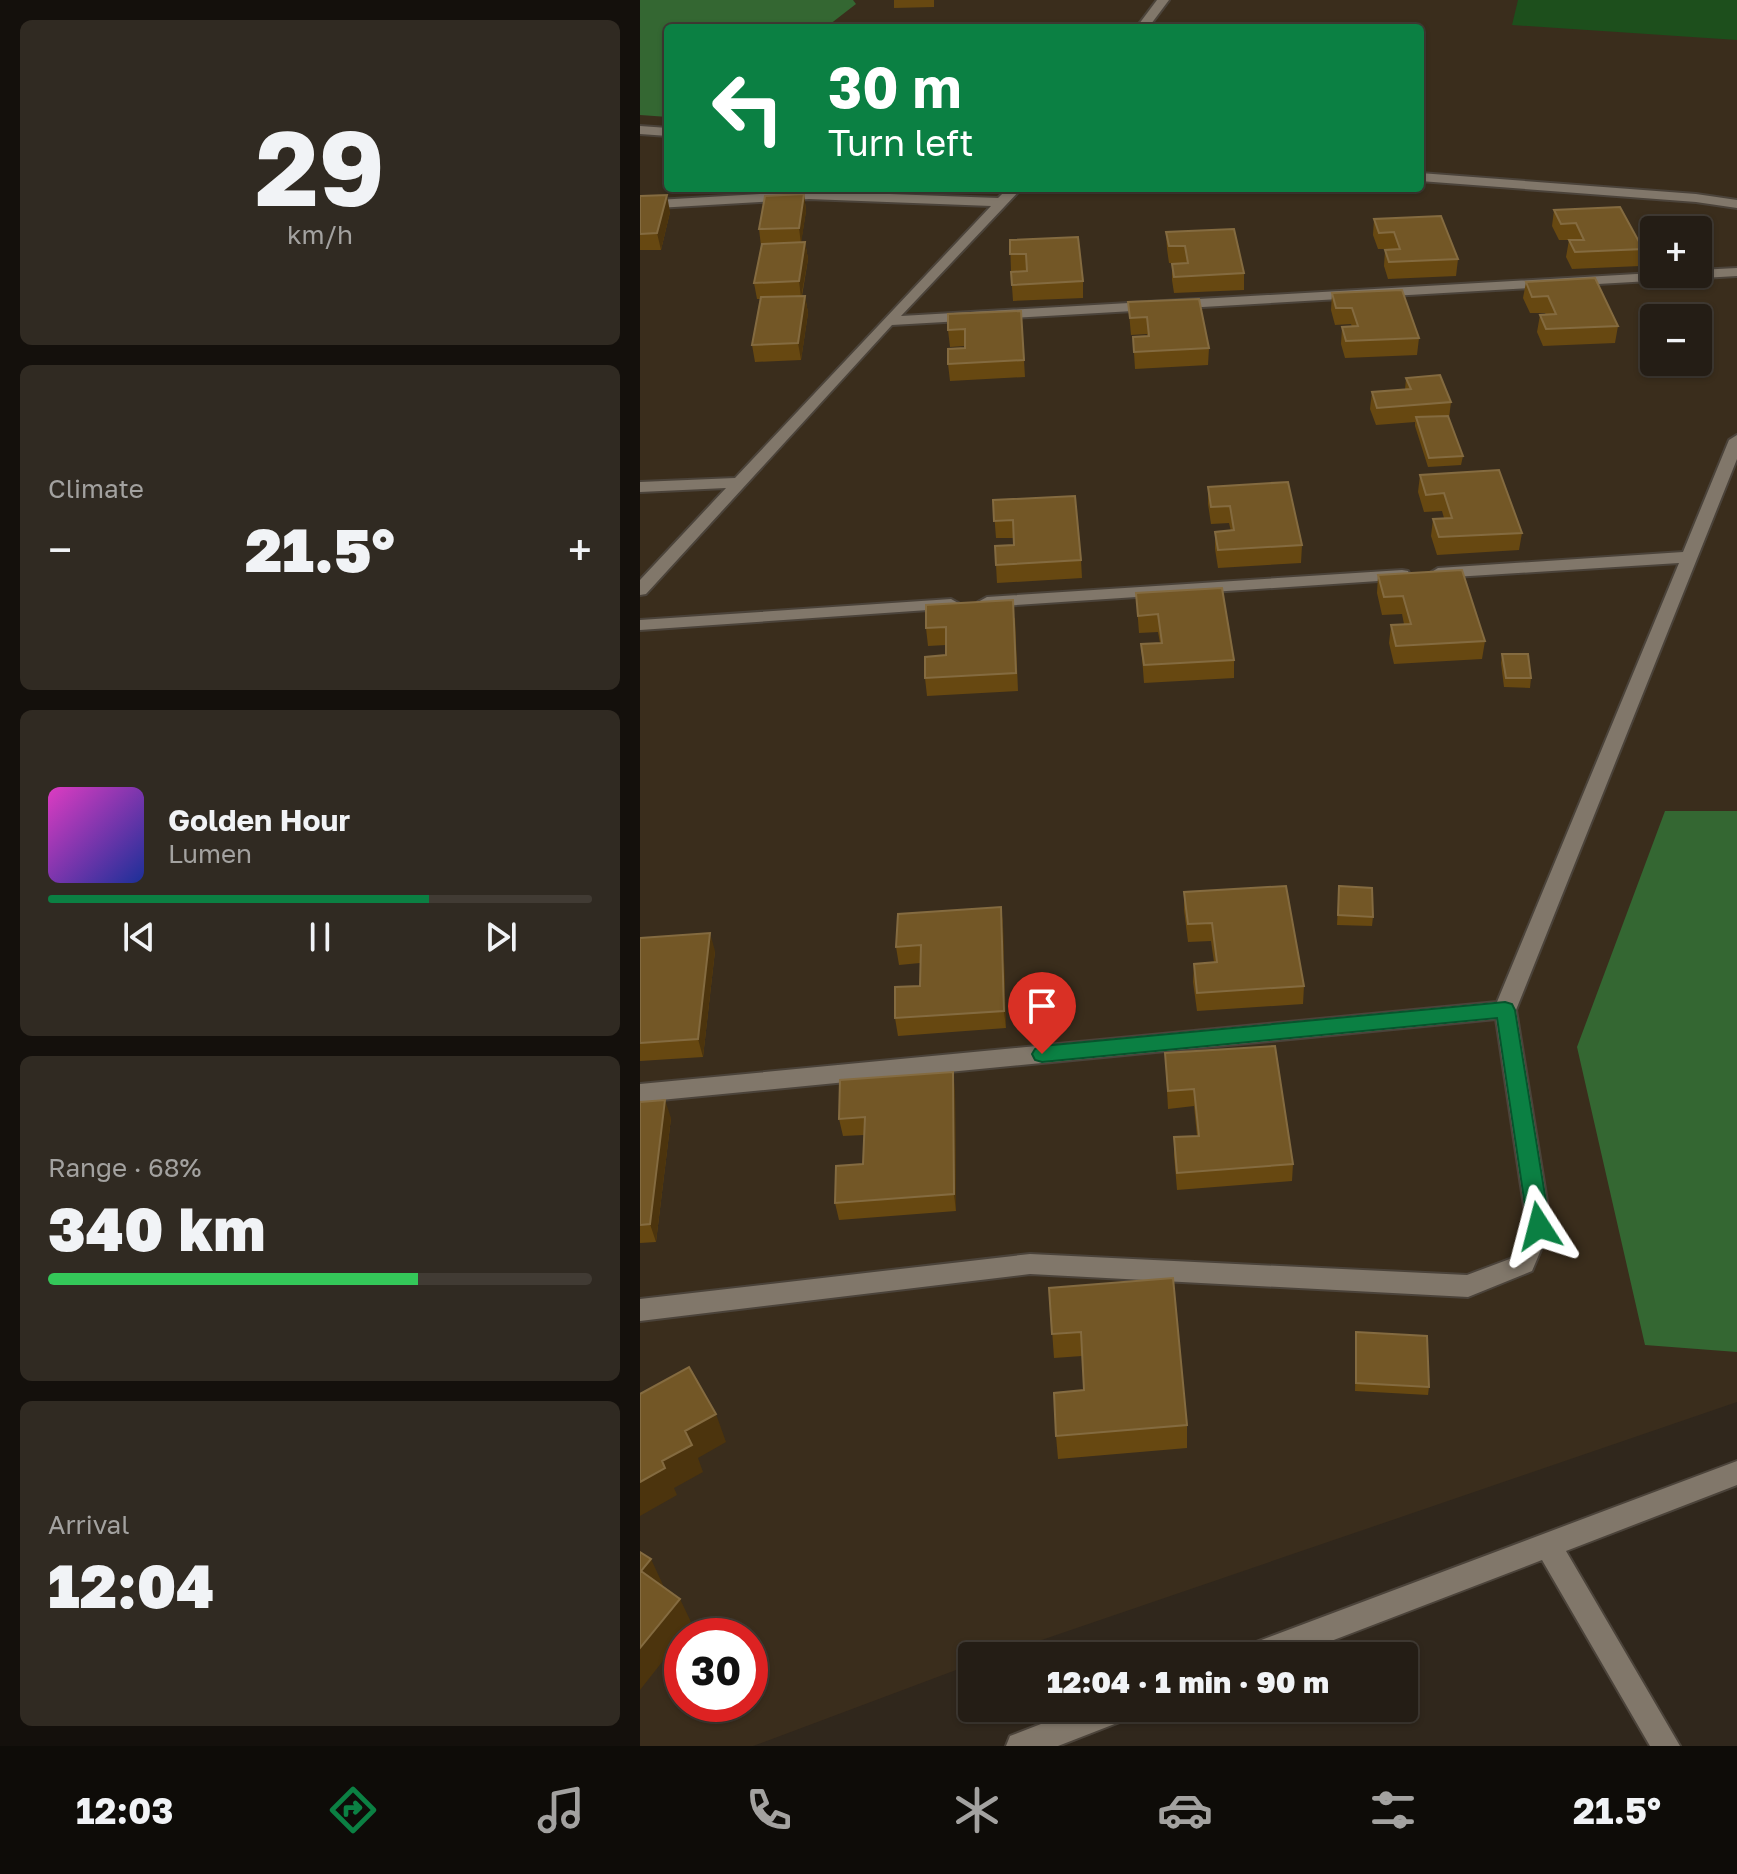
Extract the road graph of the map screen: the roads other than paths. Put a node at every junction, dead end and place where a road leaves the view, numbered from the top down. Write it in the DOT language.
graph roads {
  1 [pos="1163,0"];
  2 [pos="1145,24"];
  3 [pos="640,130"];
  4 [pos="664,132"];
  5 [pos="1424,177"];
  6 [pos="1011,192"];
  7 [pos="1001,202"];
  8 [pos="1737,204"];
  9 [pos="640,205"];
  10 [pos="1737,272"];
  11 [pos="888,321"];
  12 [pos="1737,440"];
  13 [pos="741,482"];
  14 [pos="640,487"];
  15 [pos="1691,557"];
  16 [pos="640,590"];
  17 [pos="640,625"];
  18 [pos="1505,1010"];
  19 [pos="640,1093"];
  20 [pos="640,1310"];
  21 [pos="1737,1473"];
  22 [pos="1548,1545"];
  23 [pos="1293,1642"];
  24 [pos="1083,1722"];
  25 [pos="1020,1746"];
  26 [pos="1666,1746"];
  1 -- 2 [label="street"];
  3 -- 4 [label="street"];
  5 -- 8 [label="street"];
  6 -- 7 [label="street"];
  7 -- 9 [label="street"];
  7 -- 11 [label="street"];
  10 -- 11 [label="street"];
  11 -- 13 [label="street"];
  12 -- 15 [label="street"];
  13 -- 14 [label="street"];
  13 -- 16 [label="street"];
  15 -- 17 [label="street"];
  15 -- 18 [label="street"];
  18 -- 19 [label="street"];
  18 -- 20 [label="street"];
  21 -- 22 [label="street"];
  22 -- 23 [label="street"];
  22 -- 26 [label="street"];
  24 -- 25 [label="street"];
}
